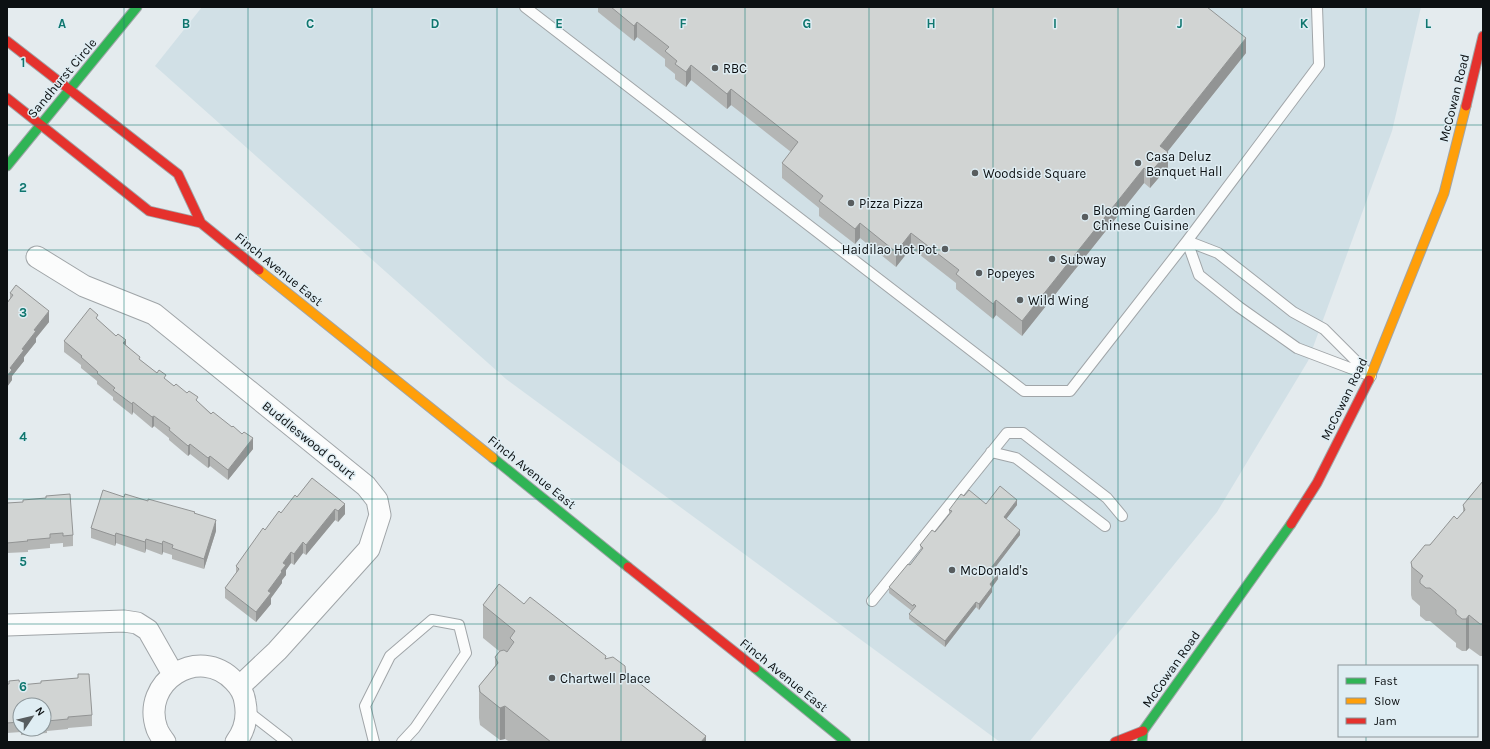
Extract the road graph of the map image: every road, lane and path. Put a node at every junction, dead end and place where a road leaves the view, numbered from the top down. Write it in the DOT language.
graph roads {
  1 [pos="137,7"];
  2 [pos="525,7"];
  3 [pos="1317,7"];
  4 [pos="1483,36"];
  5 [pos="7,41"];
  6 [pos="70,89"];
  7 [pos="7,98"];
  8 [pos="40,124"];
  9 [pos="7,166"];
  10 [pos="201,223"];
  11 [pos="1187,241"];
  12 [pos="37,257"];
  13 [pos="1371,376"];
  14 [pos="991,452"];
  15 [pos="1122,516"];
  16 [pos="1105,526"];
  17 [pos="872,601"];
  18 [pos="7,625"];
  19 [pos="173,674"];
  20 [pos="240,687"];
  21 [pos="247,711"];
  22 [pos="1143,731"];
  23 [pos="165,742"];
  24 [pos="236,742"];
  25 [pos="286,742"];
  26 [pos="374,742"];
  27 [pos="402,742"];
  28 [pos="846,742"];
  29 [pos="1115,742"];
  30 [pos="1142,742"];
  1 -- 6 [label="main road, Sandhurst Circle"];
  2 -- 11 [label="lane"];
  3 -- 11 [label="lane"];
  4 -- 13 [label="main road, McCowan Road"];
  5 -- 6 [label="main road, Finch Avenue East"];
  6 -- 8 [label="main road, Sandhurst Circle"];
  6 -- 10 [label="main road, Finch Avenue East"];
  7 -- 8 [label="main road, Finch Avenue East"];
  8 -- 9 [label="main road, Sandhurst Circle"];
  8 -- 10 [label="main road, Finch Avenue East"];
  10 -- 28 [label="main road, Finch Avenue East"];
  11 -- 13 [label="lane"];
  11 -- 13 [label="lane"];
  12 -- 20 [label="street, Buddleswood Court"];
  13 -- 22 [label="main road, McCowan Road"];
  14 -- 15 [label="lane"];
  14 -- 16 [label="lane"];
  14 -- 17 [label="lane"];
  18 -- 19 [label="street"];
  19 -- 20 [label="street"];
  19 -- 23 [label="street"];
  20 -- 21 [label="street"];
  21 -- 24 [label="street"];
  21 -- 25 [label="lane"];
  22 -- 29 [label="main road"];
  22 -- 30 [label="main road"];
  26 -- 27 [label="lane"];
}
